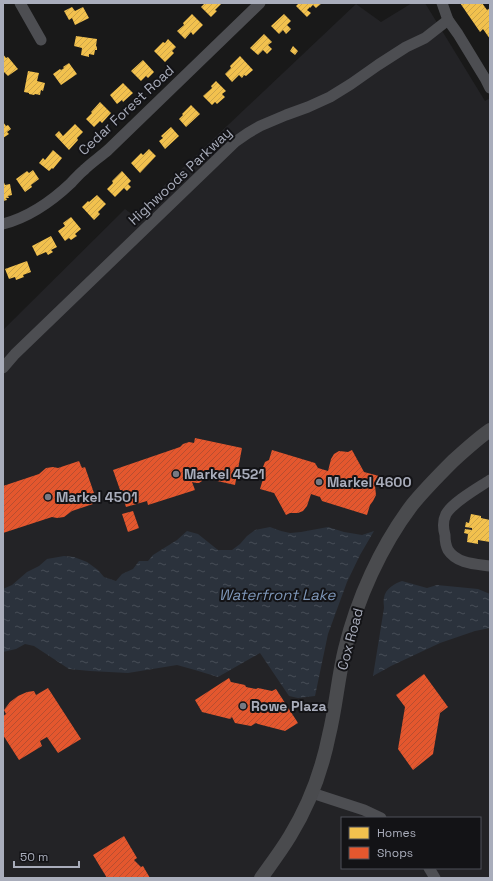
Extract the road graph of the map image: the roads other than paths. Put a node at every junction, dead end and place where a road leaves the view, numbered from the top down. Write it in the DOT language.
graph roads {
  1 [pos="20,3"];
  2 [pos="260,3"];
  3 [pos="442,3"];
  4 [pos="448,20"];
  5 [pos="41,40"];
  6 [pos="490,88"];
  7 [pos="3,224"];
  8 [pos="3,368"];
  9 [pos="490,430"];
  10 [pos="490,480"];
  11 [pos="490,566"];
  12 [pos="312,793"];
  13 [pos="379,817"];
  14 [pos="430,869"];
  15 [pos="260,878"];
  16 [pos="434,878"];
  1 -- 5 [label="street"];
  2 -- 7 [label="street, Cedar Forest Road"];
  3 -- 4 [label="street"];
  4 -- 6 [label="street"];
  4 -- 8 [label="street, Highwoods Parkway"];
  9 -- 12 [label="main road, Cox Road"];
  10 -- 11 [label="street"];
  12 -- 13 [label="street"];
  12 -- 15 [label="main road, Cox Road"];
  14 -- 16 [label="street"];
}
